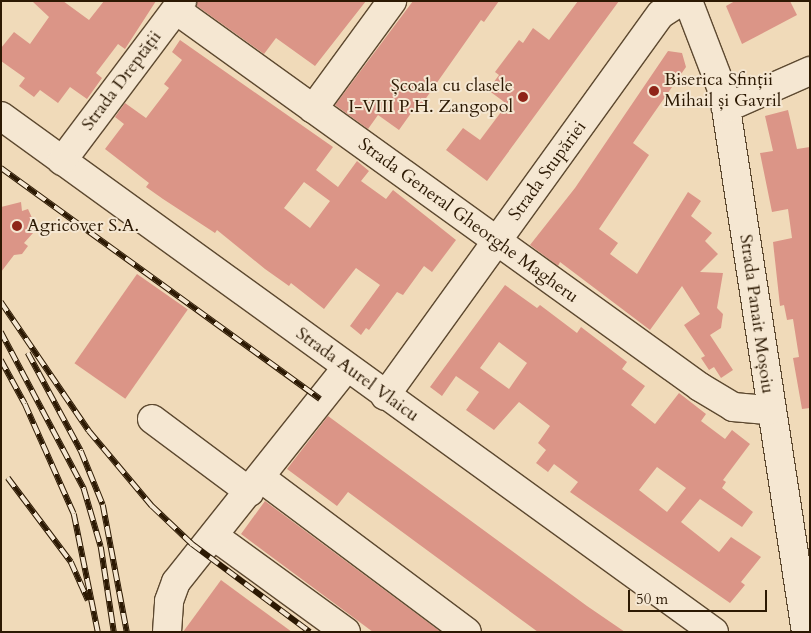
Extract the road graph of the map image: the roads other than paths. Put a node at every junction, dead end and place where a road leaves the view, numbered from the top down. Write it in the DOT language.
graph roads {
  1 [pos="392,1"];
  2 [pos="681,1"];
  3 [pos="688,1"];
  4 [pos="179,5"];
  5 [pos="810,71"];
  6 [pos="726,108"];
  7 [pos="313,109"];
  8 [pos="1,116"];
  9 [pos="62,161"];
  10 [pos="496,242"];
  11 [pos="346,368"];
  12 [pos="385,396"];
  13 [pos="770,410"];
  14 [pos="152,420"];
  15 [pos="255,485"];
  16 [pos="214,536"];
  17 [pos="169,630"];
  18 [pos="346,632"];
  19 [pos="467,632"];
  20 [pos="714,632"];
  21 [pos="806,632"];
  1 -- 7 [label="street"];
  2 -- 10 [label="street, Strada Stupăriei"];
  3 -- 6 [label="street, Strada Panait Moșoiu"];
  4 -- 7 [label="street, Strada General Gheorghe Magheru"];
  4 -- 9 [label="street, Strada Dreptății"];
  5 -- 6 [label="street"];
  6 -- 13 [label="street, Strada Panait Moșoiu"];
  7 -- 10 [label="street, Strada General Gheorghe Magheru"];
  8 -- 9 [label="street, Strada Aurel Vlaicu"];
  9 -- 11 [label="street, Strada Aurel Vlaicu"];
  10 -- 12 [label="street, Strada Stupăriei"];
  10 -- 13 [label="street, Strada General Gheorghe Magheru"];
  11 -- 12 [label="street, Strada Aurel Vlaicu"];
  11 -- 15 [label="street"];
  12 -- 20 [label="street, Strada Aurel Vlaicu"];
  13 -- 21 [label="street, Strada Panait Moșoiu"];
  14 -- 15 [label="street"];
  15 -- 16 [label="street"];
  15 -- 19 [label="street"];
  16 -- 17 [label="street"];
  16 -- 18 [label="street"];
}
